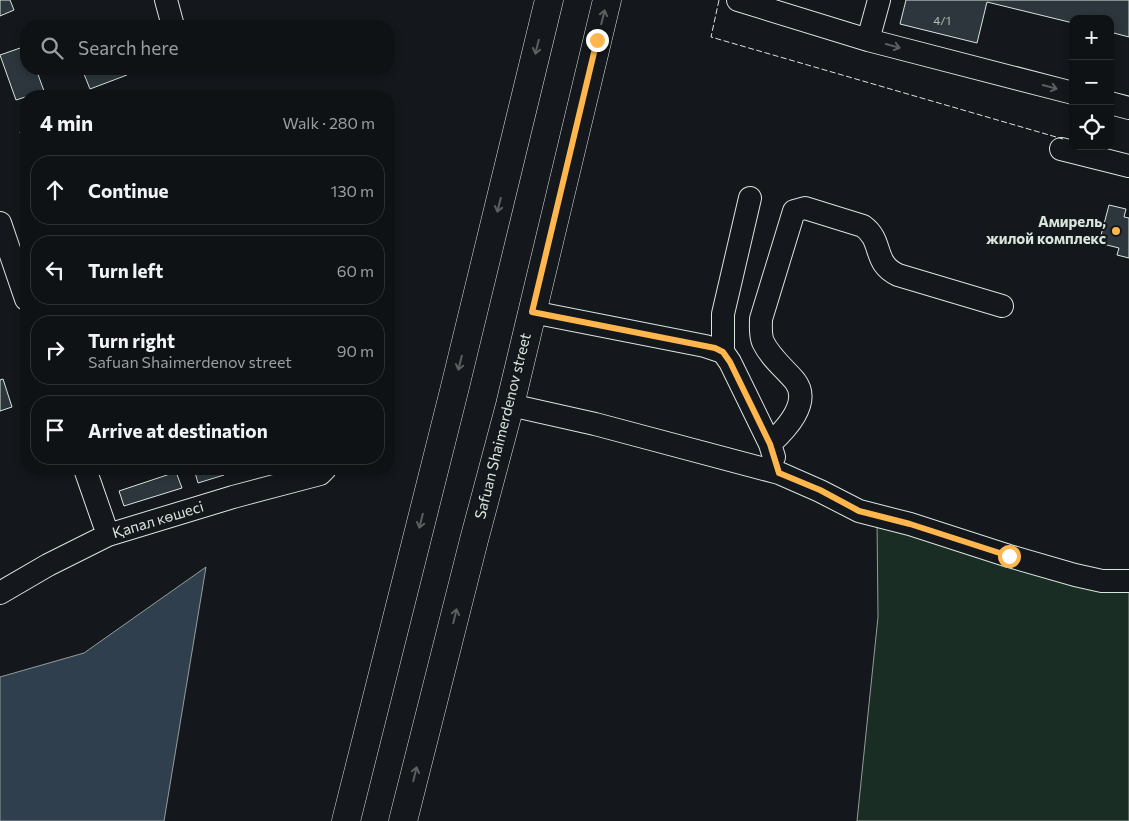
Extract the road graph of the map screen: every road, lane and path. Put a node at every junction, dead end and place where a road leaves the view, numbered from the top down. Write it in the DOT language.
graph roads {
  1 [pos="166,0"];
  2 [pos="549,0"];
  3 [pos="607,0"];
  4 [pos="738,0"];
  5 [pos="879,0"];
  6 [pos="171,20"];
  7 [pos="868,40"];
  8 [pos="1069,92"];
  9 [pos="1114,104"];
  10 [pos="1129,108"];
  11 [pos="1062,148"];
  12 [pos="1129,166"];
  13 [pos="750,198"];
  14 [pos="0,223"];
  15 [pos="20,281"];
  16 [pos="1002,306"];
  17 [pos="532,312"];
  18 [pos="723,352"];
  19 [pos="510,405"];
  20 [pos="770,444"];
  21 [pos="779,473"];
  22 [pos="87,475"];
  23 [pos="316,475"];
  24 [pos="108,535"];
  25 [pos="1129,581"];
  26 [pos="0,593"];
  27 [pos="346,821"];
  28 [pos="403,821"];
  1 -- 6 [label="street"];
  2 -- 27 [label="main road, one-way"];
  17 -- 3 [label="main road, Safuan Shaimerdenov street, one-way"];
  4 -- 7 [label="street"];
  5 -- 7 [label="street"];
  7 -- 8 [label="street, one-way"];
  9 -- 10 [label="street"];
  11 -- 12 [label="street"];
  13 -- 18 [label="street"];
  14 -- 15 [label="street"];
  16 -- 20 [label="street"];
  17 -- 18 [label="street"];
  17 -- 19 [label="main road, Safuan Shaimerdenov street"];
  18 -- 20 [label="street"];
  19 -- 21 [label="street"];
  28 -- 19 [label="main road, Safuan Shaimerdenov street, one-way"];
  20 -- 21 [label="street"];
  21 -- 25 [label="street"];
  22 -- 24 [label="street"];
  23 -- 24 [label="street, Қапал көшесі"];
  24 -- 26 [label="street, Қапал көшесі"];
}
